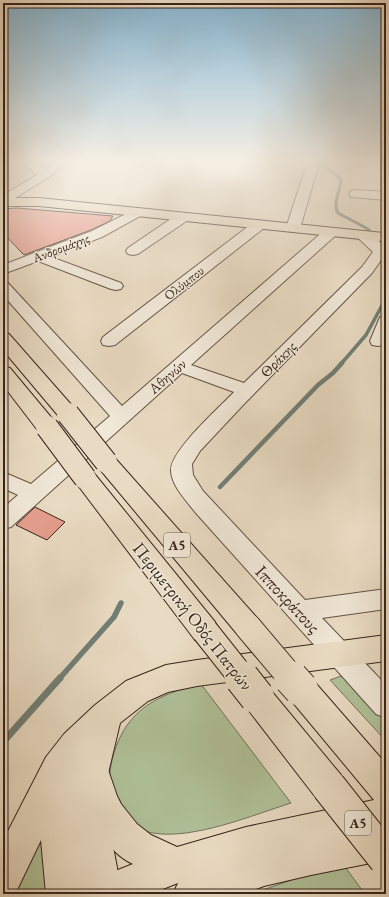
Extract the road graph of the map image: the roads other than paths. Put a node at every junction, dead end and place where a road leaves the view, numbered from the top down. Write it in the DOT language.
graph roads {
  1 [pos="48,203"];
  2 [pos="301,203"];
  3 [pos="138,212"];
  4 [pos="183,217"];
  5 [pos="259,225"];
  6 [pos="293,228"];
  7 [pos="161,232"];
  8 [pos="331,232"];
  9 [pos="178,237"];
  10 [pos="378,237"];
  11 [pos="133,251"];
  12 [pos="40,257"];
  13 [pos="3,270"];
  14 [pos="3,286"];
  15 [pos="116,286"];
  16 [pos="386,320"];
  17 [pos="3,338"];
  18 [pos="109,341"];
  19 [pos="378,341"];
  20 [pos="179,366"];
  21 [pos="3,372"];
  22 [pos="246,390"];
  23 [pos="122,416"];
  24 [pos="3,479"];
  25 [pos="191,491"];
  26 [pos="34,494"];
  27 [pos="3,521"];
  28 [pos="386,599"];
  29 [pos="298,611"];
  30 [pos="386,648"];
  31 [pos="339,654"];
  32 [pos="386,705"];
  33 [pos="106,714"];
  34 [pos="58,769"];
  35 [pos="92,770"];
  36 [pos="378,779"];
  37 [pos="386,814"];
  38 [pos="386,843"];
  39 [pos="386,859"];
  40 [pos="3,879"];
  41 [pos="184,880"];
  42 [pos="65,894"];
  43 [pos="103,894"];
  1 -- 3 [label="main road"];
  2 -- 6 [label="street"];
  3 -- 4 [label="main road"];
  3 -- 12 [label="street, Ανδρομάχης"];
  4 -- 5 [label="main road"];
  4 -- 7 [label="street"];
  5 -- 6 [label="main road"];
  5 -- 18 [label="street, Ολύμπου"];
  6 -- 8 [label="main road"];
  7 -- 9 [label="street"];
  7 -- 11 [label="street"];
  8 -- 10 [label="main road"];
  8 -- 20 [label="street, Αθηνών"];
  10 -- 22 [label="street, Θράκης"];
  12 -- 13 [label="street, Ανδρομάχης"];
  12 -- 15 [label="street"];
  14 -- 23 [label="street"];
  16 -- 19 [label="street"];
  17 -- 36 [label="main road, Περιμετρική Οδός Πατρών / Α5, bridge"];
  20 -- 22 [label="street"];
  20 -- 23 [label="street, Αθηνών"];
  21 -- 39 [label="main road, Περιμετρική Οδός Πατρών / Α5, bridge"];
  22 -- 25 [label="street, Θράκης"];
  23 -- 26 [label="street, Αθηνών"];
  24 -- 26 [label="street"];
  25 -- 29 [label="street, Ιπποκράτους"];
  26 -- 27 [label="street, Αθηνών"];
  28 -- 29 [label="street"];
  29 -- 31 [label="street, Ιπποκράτους"];
  30 -- 31 [label="main road"];
  31 -- 32 [label="street, Ιπποκράτους"];
  31 -- 33 [label="main road"];
  33 -- 34 [label="main road"];
  33 -- 35 [label="main road"];
  34 -- 40 [label="main road"];
  34 -- 42 [label="main road"];
  35 -- 41 [label="main road"];
  35 -- 43 [label="main road"];
  37 -- 41 [label="main road"];
  38 -- 41 [label="main road"];
  41 -- 43 [label="main road"];
}
